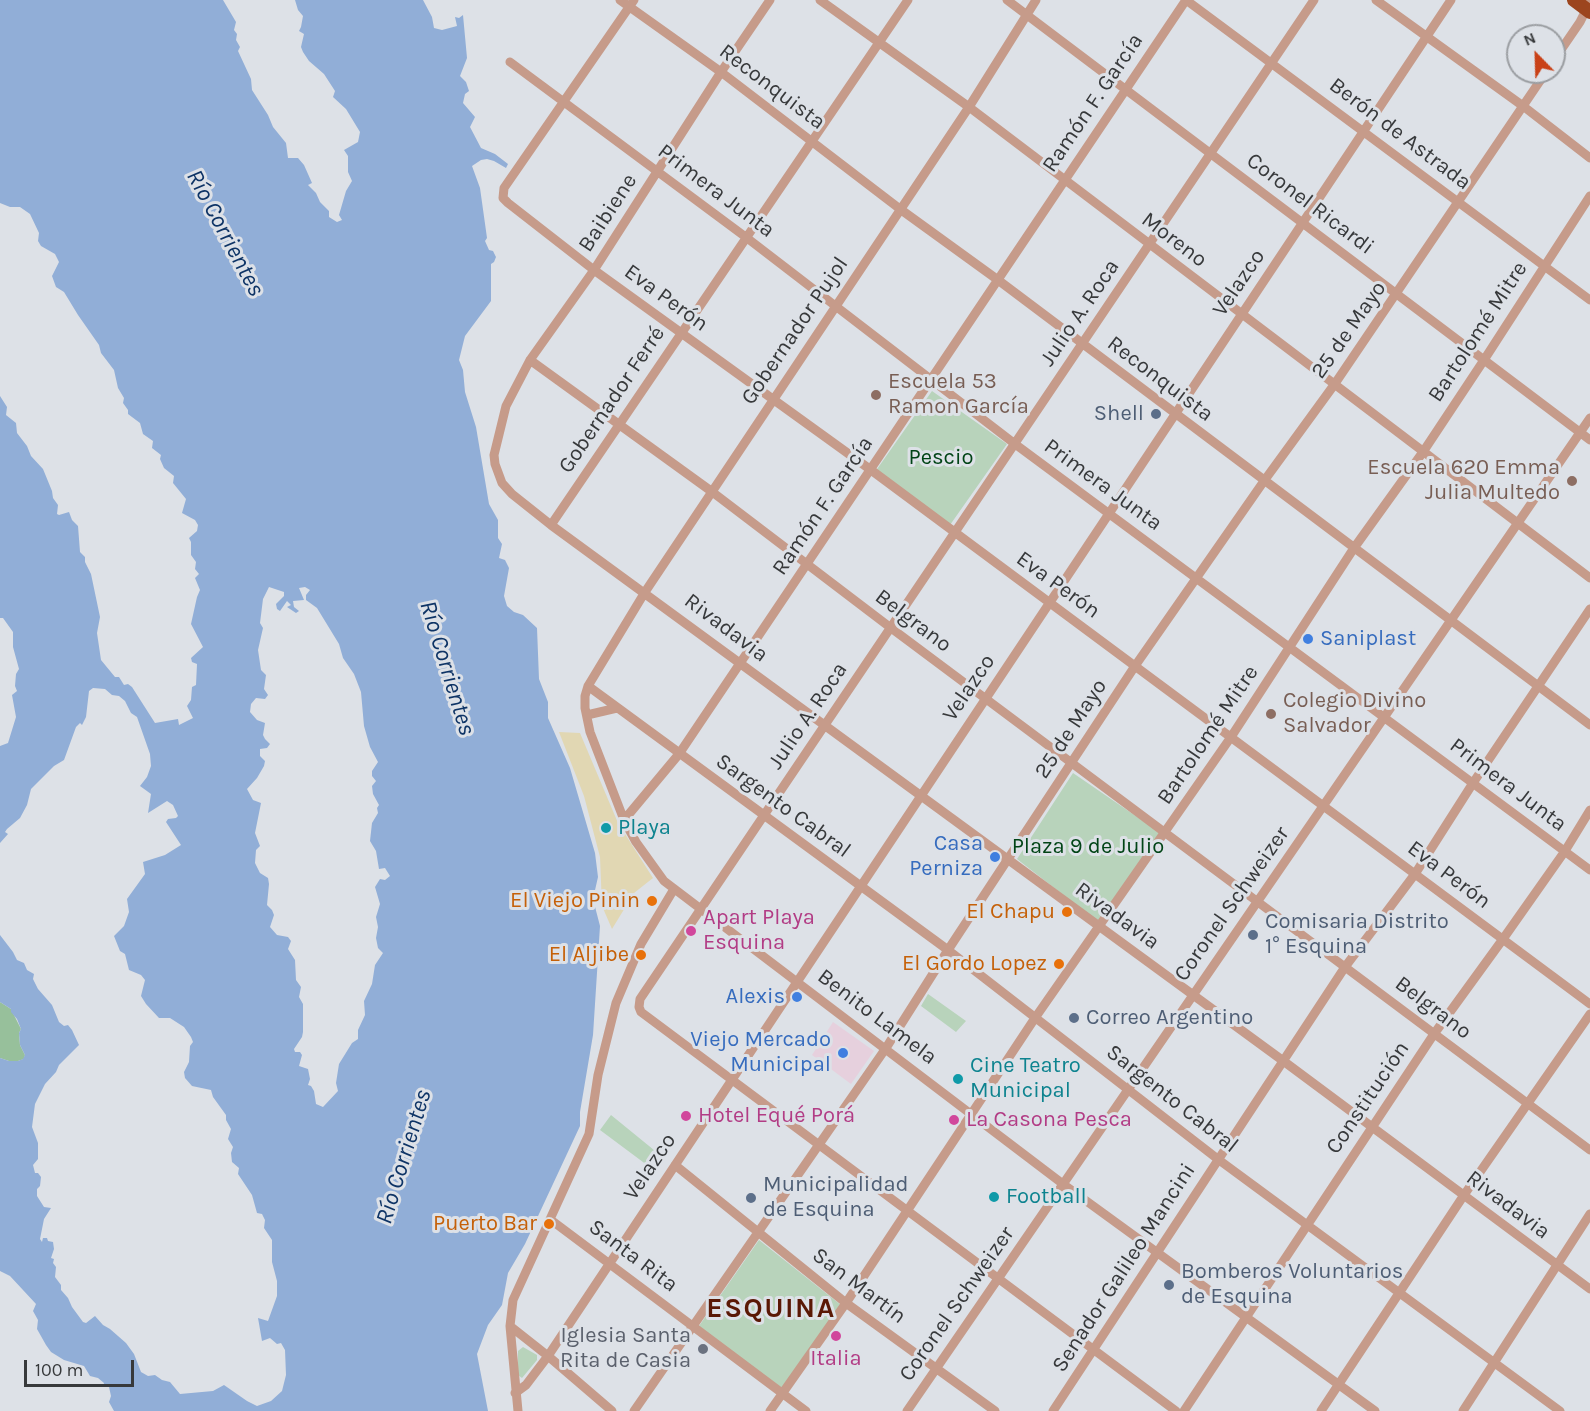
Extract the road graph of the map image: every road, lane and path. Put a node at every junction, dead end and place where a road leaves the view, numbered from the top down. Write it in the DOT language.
graph roads {
  1 [pos="620,0"];
  2 [pos="770,0"];
  3 [pos="820,0"];
  4 [pos="908,0"];
  5 [pos="1007,0"];
  6 [pos="1036,0"];
  7 [pos="1186,0"];
  8 [pos="1314,0"];
  9 [pos="1376,0"];
  10 [pos="1451,0"];
  11 [pos="1574,0"];
  12 [pos="632,4"];
  13 [pos="1589,8"];
  14 [pos="1027,15"];
  15 [pos="1426,36"];
  16 [pos="880,42"];
  17 [pos="1566,42"];
  18 [pos="510,62"];
  19 [pos="1271,63"];
  20 [pos="721,72"];
  21 [pos="1538,84"];
  22 [pos="1126,89"];
  23 [pos="563,101"];
  24 [pos="1523,106"];
  25 [pos="969,107"];
  26 [pos="1363,131"];
  27 [pos="813,141"];
  28 [pos="1210,153"];
  29 [pos="1590,158"];
  30 [pos="657,172"];
  31 [pos="1064,181"];
  32 [pos="1590,196"];
  33 [pos="1459,202"];
  34 [pos="900,209"];
  35 [pos="1302,222"];
  36 [pos="747,238"];
  37 [pos="1149,245"];
  38 [pos="1545,266"];
  39 [pos="594,270"];
  40 [pos="998,280"];
  41 [pos="1397,294"];
  42 [pos="1590,300"];
  43 [pos="836,306"];
  44 [pos="1241,314"];
  45 [pos="681,334"];
  46 [pos="1082,344"];
  47 [pos="530,360"];
  48 [pos="1484,360"];
  49 [pos="930,381"];
  50 [pos="1334,385"];
  51 [pos="772,400"];
  52 [pos="1175,414"];
  53 [pos="1590,418"];
  54 [pos="619,426"];
  55 [pos="1580,432"];
  56 [pos="1590,440"];
  57 [pos="1015,444"];
  58 [pos="1423,452"];
  59 [pos="495,455"];
  60 [pos="871,470"];
  61 [pos="1264,481"];
  62 [pos="711,491"];
  63 [pos="1109,513"];
  64 [pos="1518,523"];
  65 [pos="551,525"];
  66 [pos="955,533"];
  67 [pos="1354,548"];
  68 [pos="807,565"];
  69 [pos="1590,578"];
  70 [pos="1198,579"];
  71 [pos="645,592"];
  72 [pos="1049,603"];
  73 [pos="1590,609"];
  74 [pos="1451,621"];
  75 [pos="891,628"];
  76 [pos="1290,648"];
  77 [pos="741,664"];
  78 [pos="1136,666"];
  79 [pos="588,686"];
  80 [pos="1538,686"];
  81 [pos="986,698"];
  82 [pos="617,708"];
  83 [pos="587,715"];
  84 [pos="1384,717"];
  85 [pos="1590,725"];
  86 [pos="825,726"];
  87 [pos="1230,737"];
  88 [pos="679,754"];
  89 [pos="1072,763"];
  90 [pos="1473,783"];
  91 [pos="921,796"];
  92 [pos="1323,806"];
  93 [pos="1590,810"];
  94 [pos="765,815"];
  95 [pos="624,819"];
  96 [pos="1165,833"];
  97 [pos="1565,851"];
  98 [pos="1008,859"];
  99 [pos="1590,870"];
  100 [pos="1415,874"];
  101 [pos="860,886"];
  102 [pos="674,889"];
  103 [pos="1257,902"];
  104 [pos="701,910"];
  105 [pos="1099,926"];
  106 [pos="1503,939"];
  107 [pos="948,950"];
  108 [pos="1345,967"];
  109 [pos="797,982"];
  110 [pos="1193,996"];
  111 [pos="1590,1004"];
  112 [pos="1590,1014"];
  113 [pos="1035,1018"];
  114 [pos="1434,1034"];
  115 [pos="886,1048"];
  116 [pos="1282,1060"];
  117 [pos="732,1079"];
  118 [pos="1128,1090"];
  119 [pos="1527,1102"];
  120 [pos="971,1114"];
  121 [pos="1372,1128"];
  122 [pos="821,1144"];
  123 [pos="1590,1150"];
  124 [pos="1218,1160"];
  125 [pos="675,1165"];
  126 [pos="1063,1184"];
  127 [pos="1464,1195"];
  128 [pos="907,1210"];
  129 [pos="1590,1214"];
  130 [pos="551,1220"];
  131 [pos="1306,1226"];
  132 [pos="760,1233"];
  133 [pos="1158,1252"];
  134 [pos="610,1263"];
  135 [pos="1556,1265"];
  136 [pos="998,1278"];
  137 [pos="1590,1289"];
  138 [pos="1399,1291"];
  139 [pos="846,1303"];
  140 [pos="1247,1317"];
  141 [pos="510,1326"];
  142 [pos="693,1326"];
  143 [pos="1093,1350"];
  144 [pos="548,1356"];
  145 [pos="1495,1361"];
  146 [pos="936,1368"];
  147 [pos="1339,1384"];
  148 [pos="515,1393"];
  149 [pos="782,1393"];
  150 [pos="518,1411"];
  151 [pos="612,1411"];
  152 [pos="634,1411"];
  153 [pos="771,1411"];
  154 [pos="806,1411"];
  155 [pos="907,1411"];
  156 [pos="995,1411"];
  157 [pos="1053,1411"];
  158 [pos="1176,1411"];
  159 [pos="1184,1411"];
  160 [pos="1321,1411"];
  161 [pos="1375,1411"];
  162 [pos="1463,1411"];
  163 [pos="1560,1411"];
  1 -- 12 [label="street, Reconquista"];
  2 -- 20 [label="street, Baibiene"];
  3 -- 16 [label="street, Moreno"];
  4 -- 16 [label="street, Gobernador Ferré"];
  5 -- 14 [label="street, Coronel Ricardi"];
  6 -- 14 [label="street, Gobernador Pujol"];
  7 -- 19 [label="street, Berón de Astrada"];
  7 -- 22 [label="street, Ramón F. García"];
  8 -- 19 [label="street, Julio A. Roca"];
  9 -- 15 [label="street"];
  10 -- 15 [label="street, Velazco"];
  11 -- 13 [label="highway"];
  12 -- 20 [label="street, Reconquista"];
  12 -- 23 [label="street"];
  13 -- 17 [label="street"];
  14 -- 22 [label="street, Coronel Ricardi"];
  14 -- 25 [label="street, Gobernador Pujol"];
  15 -- 24 [label="street"];
  15 -- 26 [label="street, Velazco"];
  16 -- 25 [label="street, Moreno"];
  16 -- 27 [label="street, Gobernador Ferré"];
  18 -- 23 [label="street, Primera Junta"];
  19 -- 26 [label="street, Berón de Astrada"];
  19 -- 28 [label="street, Julio A. Roca"];
  20 -- 27 [label="street, Reconquista"];
  20 -- 30 [label="street, Baibiene"];
  21 -- 24 [label="street, 25 de Mayo"];
  22 -- 28 [label="street, Coronel Ricardi"];
  22 -- 31 [label="street, Ramón F. García"];
  23 -- 30 [label="street, Primera Junta"];
  23 -- 39 [label="street, Eva Perón"];
  24 -- 29 [label="street"];
  24 -- 33 [label="street, 25 de Mayo"];
  25 -- 31 [label="street, Moreno"];
  25 -- 34 [label="street, Gobernador Pujol"];
  26 -- 33 [label="street, Berón de Astrada"];
  26 -- 35 [label="street, Velazco"];
  27 -- 34 [label="street, Reconquista"];
  27 -- 36 [label="street, Gobernador Ferré"];
  28 -- 35 [label="street, Coronel Ricardi"];
  28 -- 37 [label="street, Julio A. Roca"];
  30 -- 36 [label="street, Primera Junta"];
  30 -- 39 [label="street, Baibiene"];
  31 -- 37 [label="street, Moreno"];
  31 -- 40 [label="street, Ramón F. García"];
  32 -- 38 [label="street, Bartolomé Mitre"];
  33 -- 38 [label="street, Berón de Astrada"];
  33 -- 41 [label="street, 25 de Mayo"];
  34 -- 40 [label="street, Reconquista"];
  34 -- 43 [label="street, Gobernador Pujol"];
  35 -- 41 [label="street, Coronel Ricardi"];
  35 -- 44 [label="street, Velazco"];
  36 -- 43 [label="street, Primera Junta"];
  36 -- 45 [label="street, Gobernador Ferré"];
  37 -- 44 [label="street, Moreno"];
  37 -- 46 [label="street, Julio A. Roca"];
  38 -- 42 [label="street, Berón de Astrada"];
  38 -- 48 [label="street, Bartolomé Mitre"];
  39 -- 45 [label="street, Eva Perón"];
  39 -- 47 [label="street, Baibiene"];
  40 -- 46 [label="street, Reconquista"];
  40 -- 49 [label="street, Ramón F. García"];
  41 -- 48 [label="street, Coronel Ricardi"];
  41 -- 50 [label="street, 25 de Mayo"];
  43 -- 49 [label="street, Primera Junta"];
  43 -- 51 [label="street, Gobernador Pujol"];
  44 -- 50 [label="street, Moreno"];
  44 -- 52 [label="street, Velazco"];
  45 -- 51 [label="street, Eva Perón"];
  45 -- 54 [label="street, Gobernador Ferré"];
  46 -- 52 [label="street, Reconquista"];
  46 -- 57 [label="street, Julio A. Roca"];
  47 -- 54 [label="street, Belgrano"];
  47 -- 59 [label="street, Baibiene"];
  48 -- 55 [label="street, Coronel Ricardi"];
  48 -- 58 [label="street, Bartolomé Mitre"];
  49 -- 57 [label="street, Primera Junta"];
  49 -- 60 [label="street, Ramón F. García"];
  50 -- 58 [label="street, Moreno"];
  50 -- 61 [label="street, 25 de Mayo"];
  51 -- 60 [label="street, Eva Perón"];
  51 -- 62 [label="street, Gobernador Pujol"];
  52 -- 61 [label="street, Reconquista"];
  52 -- 63 [label="street, Velazco"];
  53 -- 55 [label="street, Coronel Schweizer"];
  54 -- 62 [label="street, Belgrano"];
  54 -- 65 [label="street, Gobernador Ferré"];
  55 -- 56 [label="street, Coronel Ricardi"];
  55 -- 64 [label="street, Coronel Schweizer"];
  57 -- 63 [label="street, Primera Junta"];
  57 -- 66 [label="street, Julio A. Roca"];
  58 -- 64 [label="street, Moreno"];
  58 -- 67 [label="street, Bartolomé Mitre"];
  59 -- 65 [label="street, Rivadavia"];
  60 -- 66 [label="street, Eva Perón"];
  60 -- 68 [label="street, Ramón F. García"];
  61 -- 67 [label="street, Reconquista"];
  61 -- 70 [label="street, 25 de Mayo"];
  62 -- 68 [label="street, Belgrano"];
  62 -- 71 [label="street, Gobernador Pujol"];
  63 -- 70 [label="street, Primera Junta"];
  63 -- 72 [label="street, Velazco"];
  64 -- 69 [label="street, Moreno"];
  64 -- 74 [label="street, Coronel Schweizer"];
  65 -- 71 [label="street, Rivadavia"];
  66 -- 72 [label="street, Eva Perón"];
  66 -- 75 [label="street, Julio A. Roca"];
  67 -- 74 [label="street, Reconquista"];
  67 -- 76 [label="street, Bartolomé Mitre"];
  68 -- 75 [label="street, Belgrano"];
  68 -- 77 [label="street, Ramón F. García"];
  70 -- 76 [label="street, Primera Junta"];
  70 -- 78 [label="street, 25 de Mayo"];
  71 -- 77 [label="street, Rivadavia"];
  71 -- 79 [label="street, Gobernador Pujol"];
  72 -- 78 [label="street, Eva Perón"];
  72 -- 81 [label="street, Velazco"];
  73 -- 80 [label="street, Senador Galileo Mancini"];
  74 -- 80 [label="street, Reconquista"];
  74 -- 84 [label="street, Coronel Schweizer"];
  75 -- 81 [label="street, Belgrano"];
  75 -- 86 [label="street, Julio A. Roca"];
  76 -- 84 [label="street, Primera Junta"];
  76 -- 87 [label="street, Bartolomé Mitre"];
  77 -- 86 [label="street, Rivadavia"];
  77 -- 88 [label="street, Ramón F. García"];
  78 -- 87 [label="street, Eva Perón"];
  78 -- 89 [label="street, 25 de Mayo"];
  79 -- 82 [label="street, Sargento Cabral"];
  79 -- 83 [label="street, Benito Lamela"];
  80 -- 85 [label="street, Reconquista"];
  80 -- 90 [label="street, Senador Galileo Mancini"];
  81 -- 89 [label="street, Belgrano"];
  81 -- 91 [label="street, Velazco"];
  82 -- 83 [label="street"];
  82 -- 88 [label="street, Sargento Cabral"];
  83 -- 95 [label="street, Benito Lamela"];
  84 -- 90 [label="street, Primera Junta"];
  84 -- 92 [label="street, Coronel Schweizer"];
  86 -- 91 [label="street, Rivadavia"];
  86 -- 94 [label="street, Julio A. Roca"];
  87 -- 92 [label="street, Eva Perón"];
  87 -- 96 [label="street, Bartolomé Mitre"];
  88 -- 94 [label="street, Sargento Cabral"];
  88 -- 95 [label="street, Ramón F. García"];
  89 -- 96 [label="street, Belgrano"];
  89 -- 98 [label="street, 25 de Mayo"];
  90 -- 97 [label="street, Primera Junta"];
  90 -- 100 [label="street, Senador Galileo Mancini"];
  91 -- 98 [label="street, Rivadavia"];
  91 -- 101 [label="street, Velazco"];
  92 -- 100 [label="street, Eva Perón"];
  92 -- 103 [label="street, Coronel Schweizer"];
  93 -- 97 [label="street, Constitución"];
  94 -- 101 [label="street, Sargento Cabral"];
  94 -- 104 [label="street, Julio A. Roca"];
  95 -- 102 [label="street, Benito Lamela"];
  96 -- 103 [label="street, Belgrano"];
  96 -- 105 [label="street, Bartolomé Mitre"];
  97 -- 99 [label="street, Primera Junta"];
  97 -- 106 [label="street, Constitución"];
  98 -- 105 [label="street, Rivadavia"];
  98 -- 107 [label="street, 25 de Mayo"];
  100 -- 106 [label="street, Eva Perón"];
  100 -- 108 [label="street, Senador Galileo Mancini"];
  101 -- 107 [label="street, Sargento Cabral"];
  101 -- 109 [label="street, Velazco"];
  102 -- 104 [label="street, Benito Lamela"];
  102 -- 130 [label="street"];
  103 -- 108 [label="street, Belgrano"];
  103 -- 110 [label="street, Coronel Schweizer"];
  104 -- 109 [label="street, Benito Lamela"];
  104 -- 117 [label="street, Julio A. Roca"];
  105 -- 110 [label="street, Rivadavia"];
  105 -- 113 [label="street, Bartolomé Mitre"];
  106 -- 111 [label="street, Eva Perón"];
  106 -- 114 [label="street, Constitución"];
  107 -- 113 [label="street, Sargento Cabral"];
  107 -- 115 [label="street, 25 de Mayo"];
  108 -- 114 [label="street, Belgrano"];
  108 -- 116 [label="street, Senador Galileo Mancini"];
  109 -- 115 [label="street, Benito Lamela"];
  109 -- 117 [label="street, Velazco"];
  110 -- 116 [label="street, Rivadavia"];
  110 -- 118 [label="street, Coronel Schweizer"];
  112 -- 119 [label="street"];
  113 -- 118 [label="street, Sargento Cabral"];
  113 -- 120 [label="street, Bartolomé Mitre"];
  114 -- 119 [label="street, Belgrano"];
  114 -- 121 [label="street, Constitución"];
  115 -- 120 [label="street, Benito Lamela"];
  115 -- 122 [label="street, 25 de Mayo"];
  116 -- 121 [label="street, Rivadavia"];
  116 -- 124 [label="street, Senador Galileo Mancini"];
  117 -- 122 [label="street"];
  117 -- 125 [label="street, Velazco"];
  118 -- 124 [label="street, Sargento Cabral"];
  118 -- 126 [label="street, Coronel Schweizer"];
  119 -- 123 [label="street, Belgrano"];
  119 -- 127 [label="street"];
  120 -- 126 [label="street, Benito Lamela"];
  120 -- 128 [label="street, Bartolomé Mitre"];
  121 -- 127 [label="street, Rivadavia"];
  121 -- 131 [label="street, Constitución"];
  122 -- 128 [label="street"];
  122 -- 132 [label="street, 25 de Mayo"];
  124 -- 131 [label="street, Sargento Cabral"];
  124 -- 133 [label="street, Senador Galileo Mancini"];
  125 -- 132 [label="street, San Martín"];
  125 -- 134 [label="street, Velazco"];
  126 -- 133 [label="street, Benito Lamela"];
  126 -- 136 [label="street, Coronel Schweizer"];
  127 -- 135 [label="street, Rivadavia"];
  127 -- 138 [label="street"];
  128 -- 136 [label="street"];
  128 -- 139 [label="street, Bartolomé Mitre"];
  129 -- 135 [label="street"];
  130 -- 134 [label="street, Santa Rita"];
  130 -- 141 [label="street"];
  131 -- 138 [label="street, Sargento Cabral"];
  131 -- 140 [label="street, Constitución"];
  132 -- 139 [label="street, San Martín"];
  132 -- 142 [label="street, 25 de Mayo"];
  133 -- 140 [label="street, Benito Lamela"];
  133 -- 143 [label="street, Senador Galileo Mancini"];
  134 -- 142 [label="street, Santa Rita"];
  134 -- 144 [label="street, Velazco"];
  135 -- 137 [label="street, Rivadavia"];
  135 -- 145 [label="street"];
  136 -- 143 [label="street"];
  136 -- 146 [label="street, Coronel Schweizer"];
  138 -- 145 [label="street, Sargento Cabral"];
  138 -- 147 [label="street"];
  139 -- 146 [label="street, San Martín"];
  139 -- 149 [label="street, Bartolomé Mitre"];
  140 -- 147 [label="street, Benito Lamela"];
  140 -- 159 [label="street, Constitución"];
  141 -- 144 [label="street"];
  141 -- 148 [label="street"];
  142 -- 149 [label="street, Santa Rita"];
  142 -- 152 [label="street, 25 de Mayo"];
  143 -- 157 [label="street, Senador Galileo Mancini"];
  143 -- 158 [label="street"];
  144 -- 148 [label="street, Velazco"];
  144 -- 151 [label="street"];
  145 -- 162 [label="street"];
  145 -- 163 [label="street, Sargento Cabral"];
  146 -- 155 [label="street, Coronel Schweizer"];
  146 -- 156 [label="street, San Martín"];
  147 -- 160 [label="street"];
  147 -- 161 [label="street, Benito Lamela"];
  148 -- 150 [label="street"];
  149 -- 153 [label="street, Bartolomé Mitre"];
  149 -- 154 [label="street, Santa Rita"];
}
